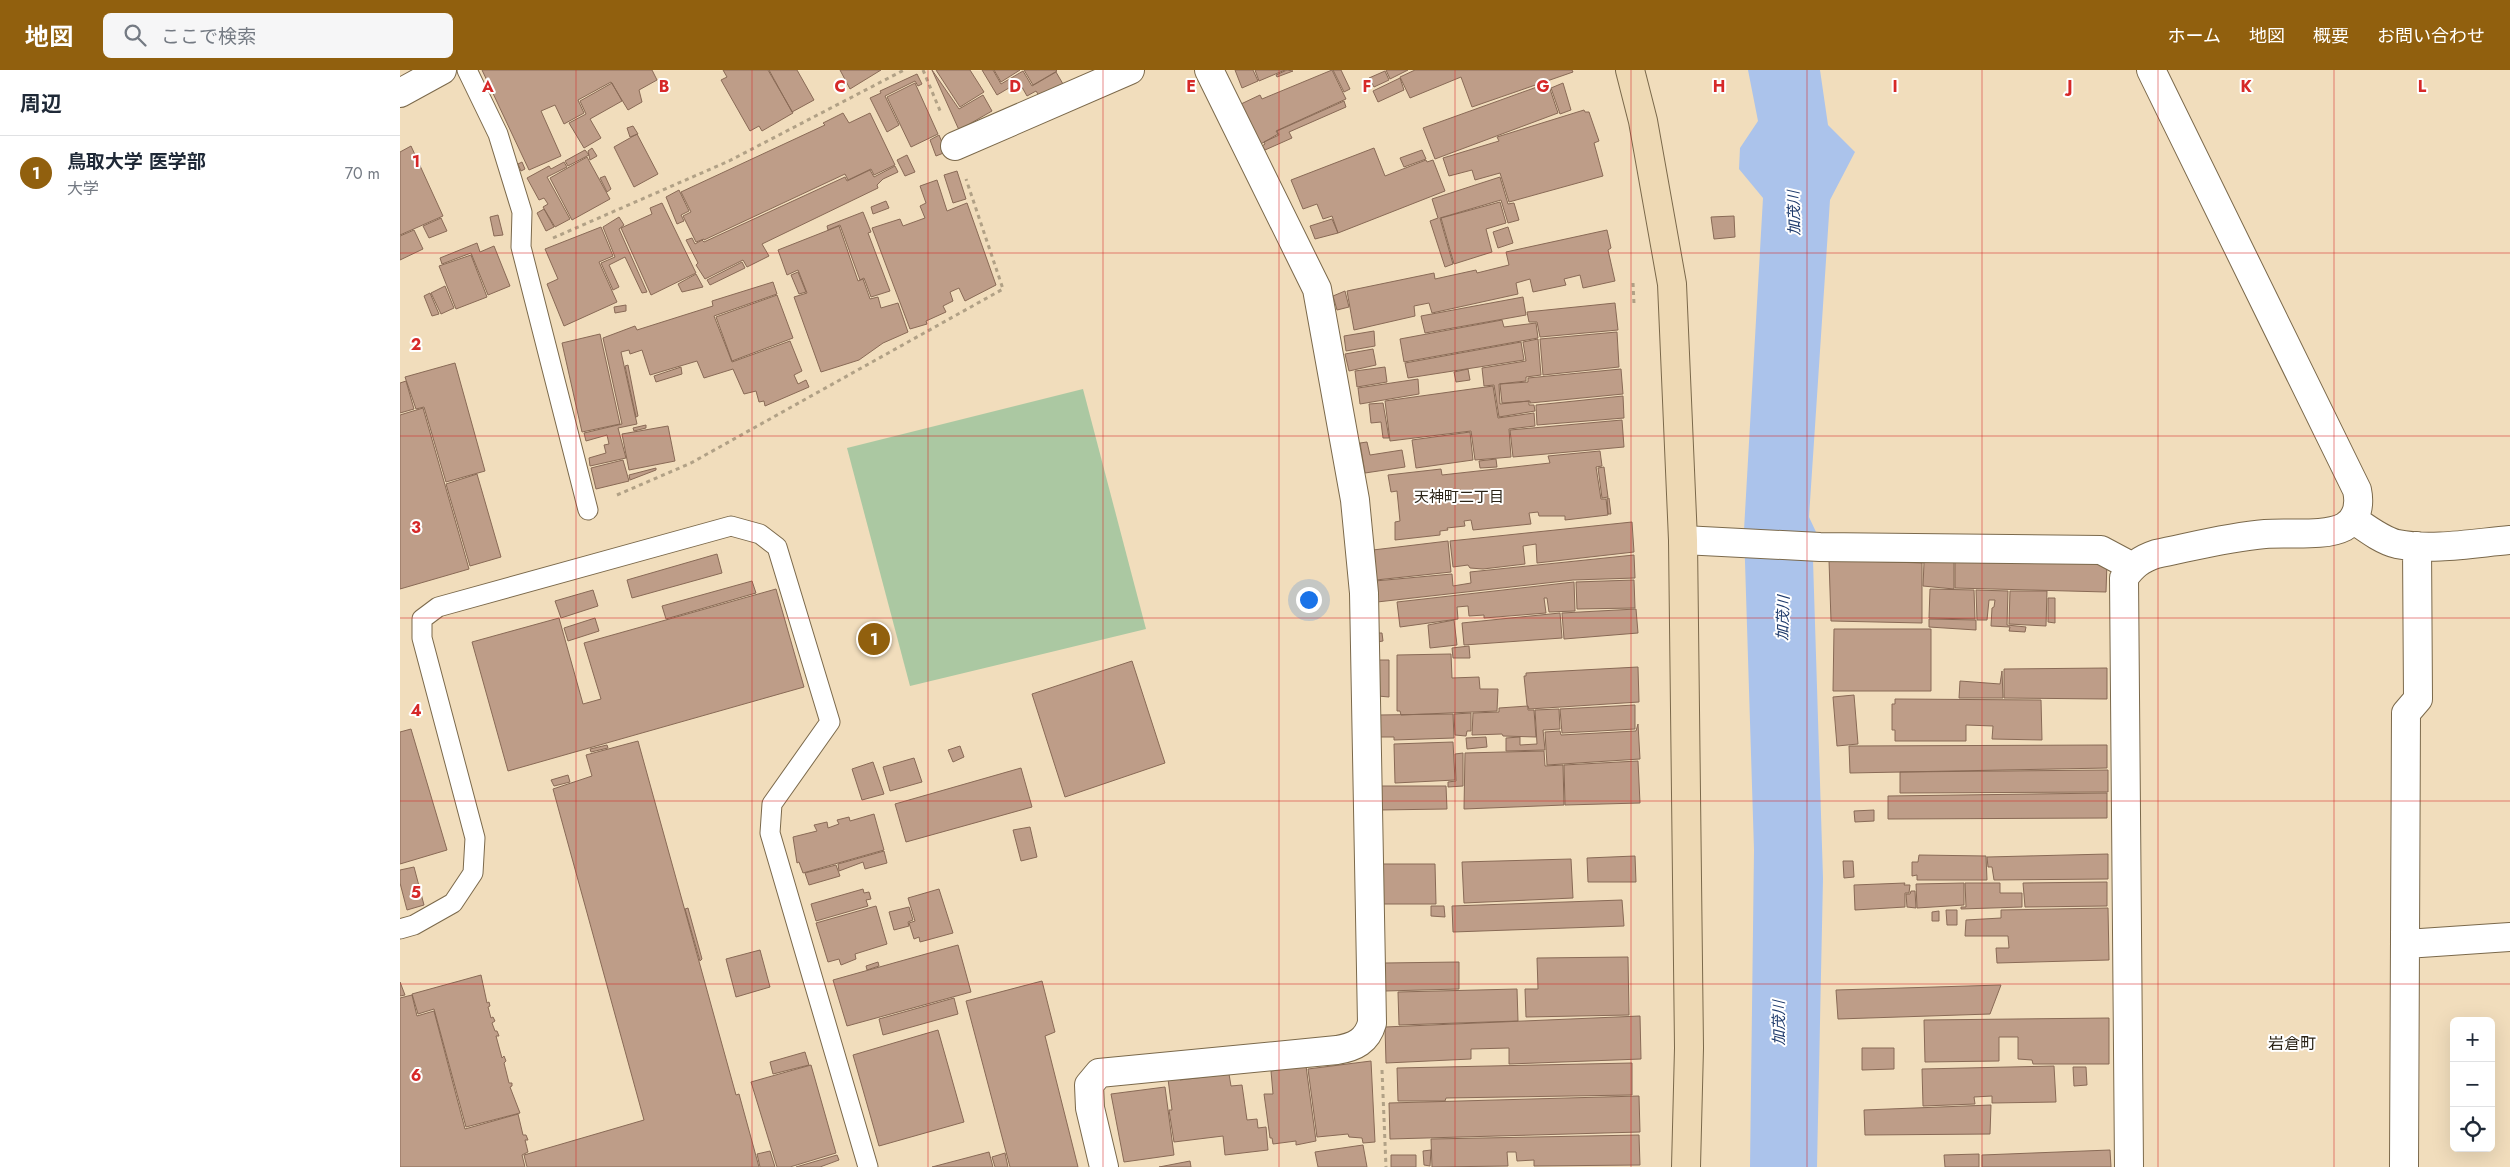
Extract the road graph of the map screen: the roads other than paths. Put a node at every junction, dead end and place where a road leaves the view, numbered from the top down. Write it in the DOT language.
graph roads {
  1 [pos="442,70"];
  2 [pos="467,70"];
  3 [pos="1130,70"];
  4 [pos="1209,70"];
  5 [pos="1630,70"];
  6 [pos="2150,70"];
  7 [pos="400,93"];
  8 [pos="955,146"];
  9 [pos="588,510"];
  10 [pos="2353,519"];
  11 [pos="1683,540"];
  12 [pos="2510,540"];
  13 [pos="2417,546"];
  14 [pos="2131,566"];
  15 [pos="400,929"];
  16 [pos="2510,937"];
  17 [pos="2406,944"];
  18 [pos="868,1167"];
  19 [pos="1104,1167"];
  20 [pos="1686,1167"];
  21 [pos="2129,1167"];
  22 [pos="2404,1167"];
  1 -- 7 [label="street"];
  2 -- 9 [label="lane"];
  3 -- 8 [label="street"];
  4 -- 19 [label="street"];
  5 -- 11 [label="street"];
  6 -- 10 [label="street"];
  10 -- 13 [label="street"];
  10 -- 14 [label="street"];
  11 -- 14 [label="street"];
  11 -- 20 [label="street"];
  12 -- 13 [label="street"];
  13 -- 17 [label="street"];
  14 -- 21 [label="street"];
  15 -- 18 [label="lane"];
  16 -- 17 [label="street"];
  17 -- 22 [label="street"];
}
